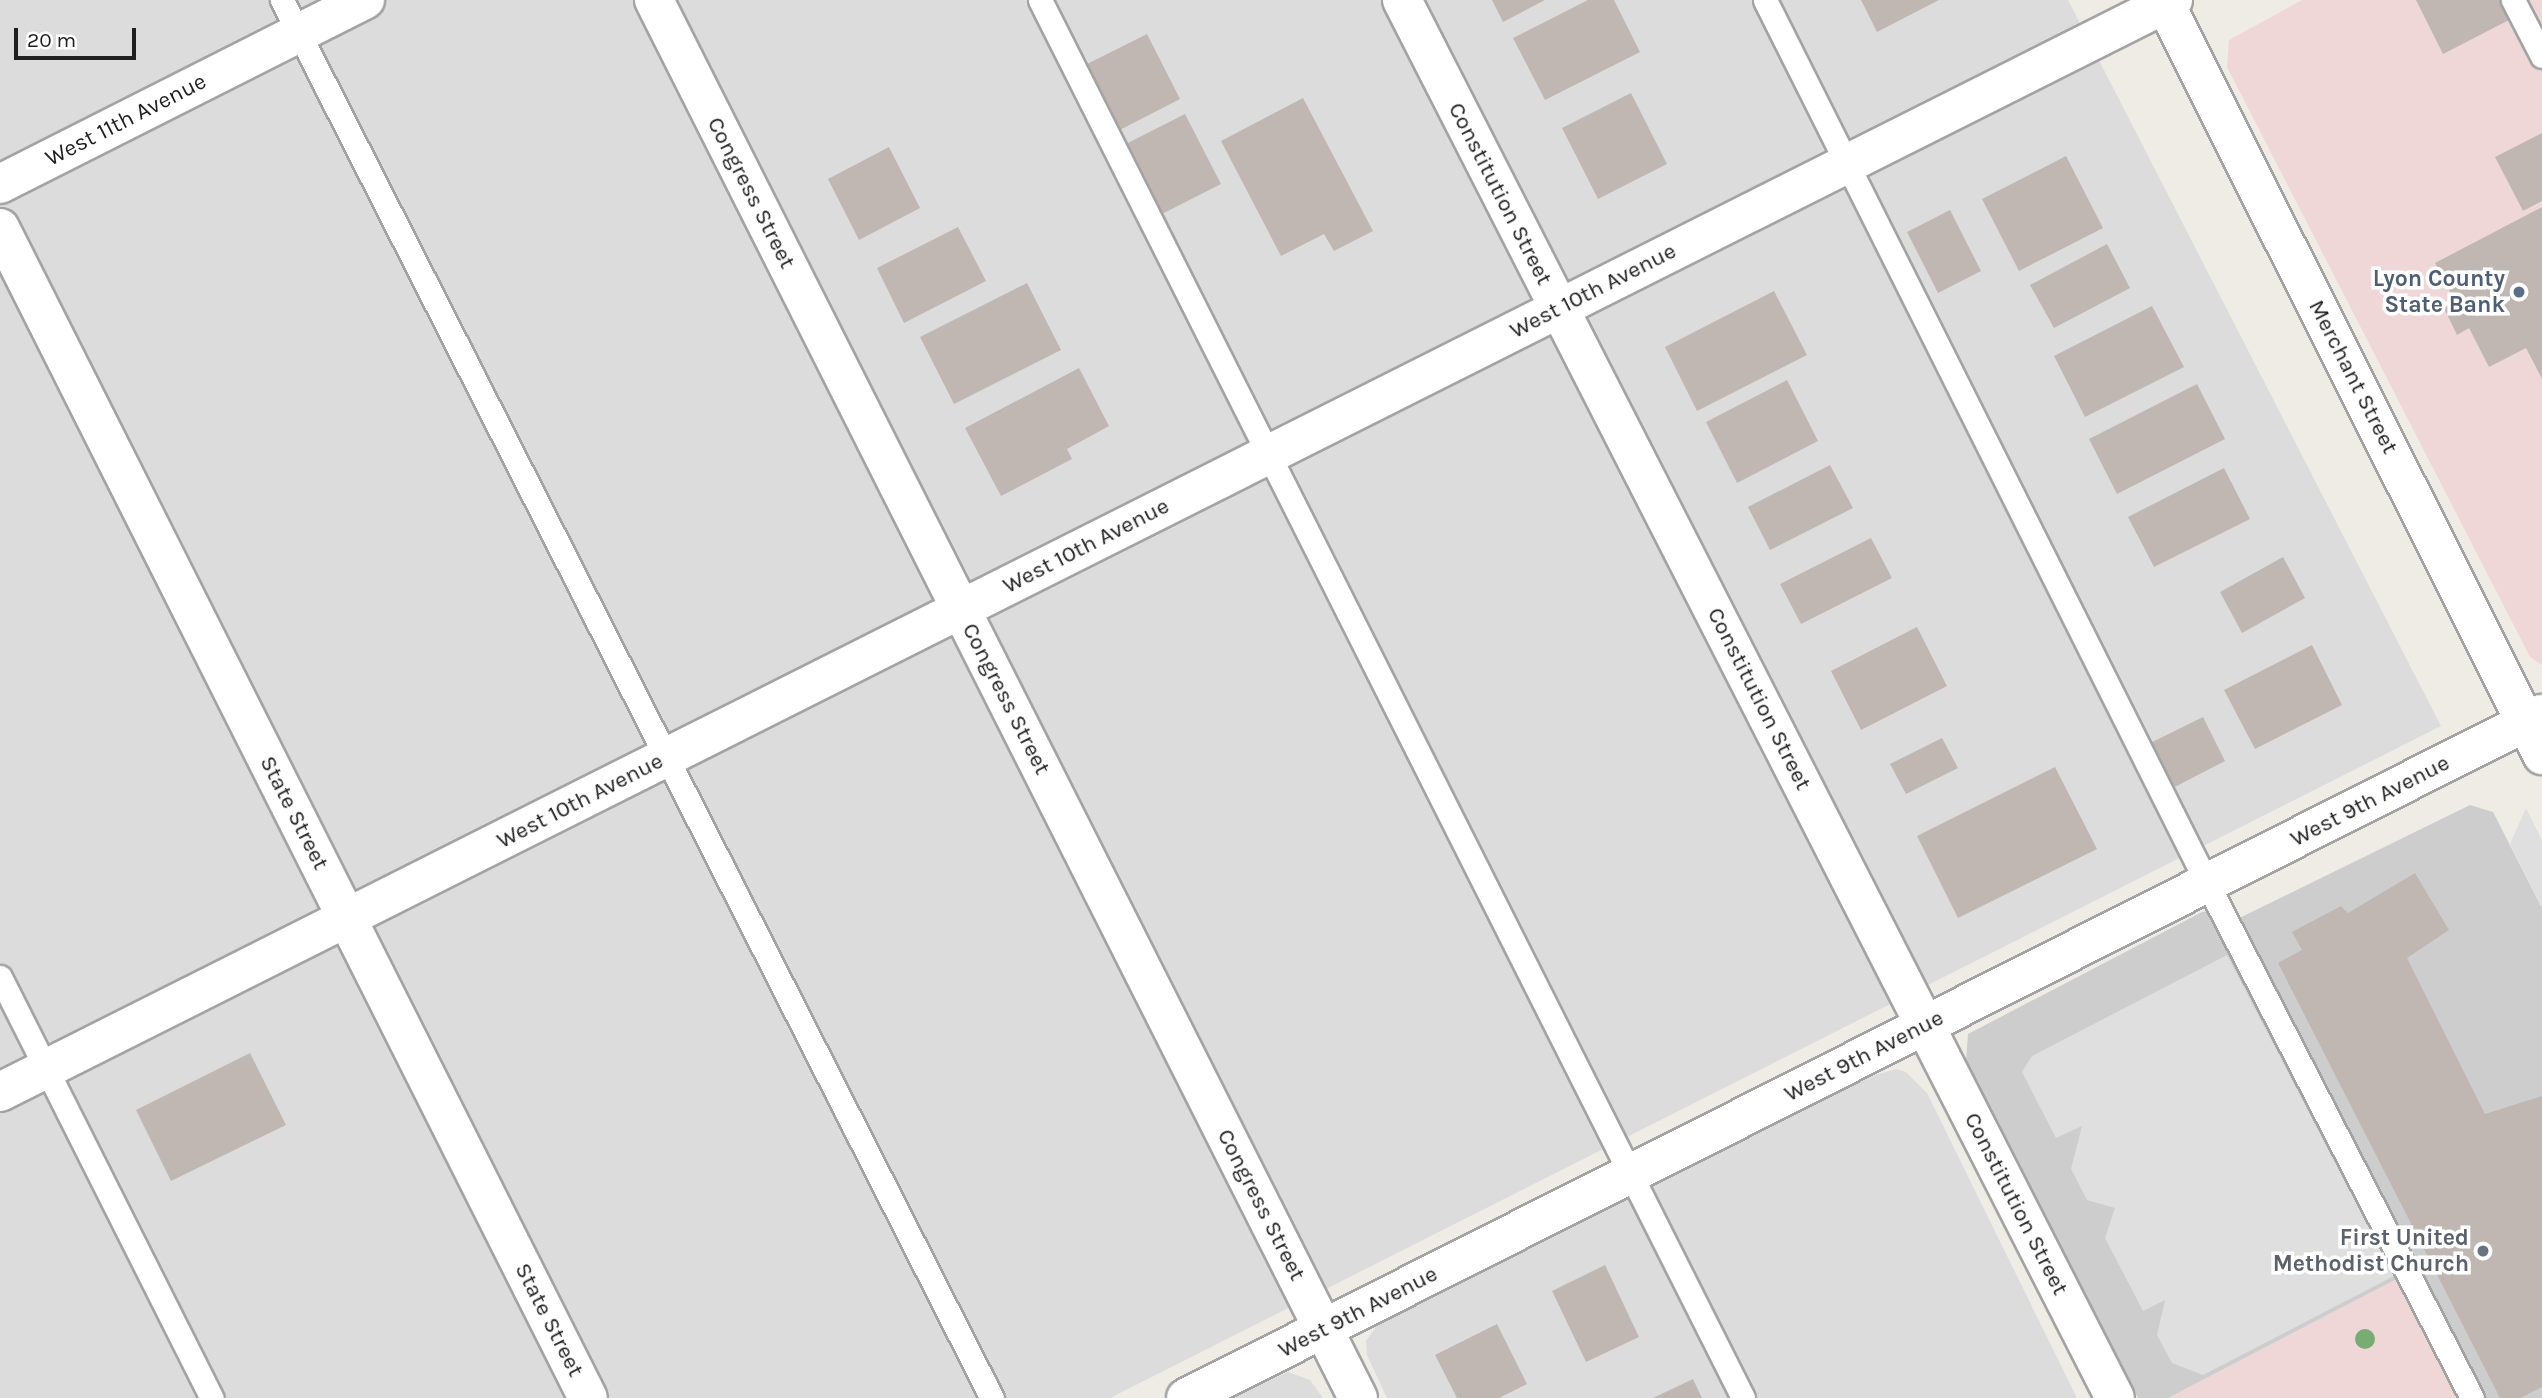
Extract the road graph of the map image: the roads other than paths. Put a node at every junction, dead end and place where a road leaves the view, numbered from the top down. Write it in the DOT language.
graph roads {
  1 [pos="365,0"];
  2 [pos="654,0"];
  3 [pos="1040,0"];
  4 [pos="1402,0"];
  5 [pos="1765,0"];
  6 [pos="2513,0"];
  7 [pos="2167,1"];
  8 [pos="290,17"];
  9 [pos="2542,55"];
  10 [pos="1847,164"];
  11 [pos="0,184"];
  12 [pos="0,228"];
  13 [pos="1559,309"];
  14 [pos="1269,454"];
  15 [pos="961,609"];
  16 [pos="2537,730"];
  17 [pos="669,756"];
  18 [pos="2207,883"];
  19 [pos="347,918"];
  20 [pos="0,977"];
  21 [pos="1926,1025"];
  22 [pos="47,1069"];
  23 [pos="0,1092"];
  24 [pos="1630,1174"];
  25 [pos="1323,1329"];
  26 [pos="212,1398"];
  27 [pos="588,1398"];
  28 [pos="992,1398"];
  29 [pos="1186,1398"];
  30 [pos="1358,1398"];
  31 [pos="1743,1398"];
  32 [pos="2115,1398"];
  33 [pos="2472,1398"];
  1 -- 8 [label="street, West 11th Avenue"];
  2 -- 15 [label="street, Congress Street"];
  3 -- 14 [label="lane"];
  4 -- 13 [label="street, Constitution Street"];
  5 -- 10 [label="lane"];
  6 -- 9 [label="lane"];
  7 -- 10 [label="street, West 10th Avenue"];
  7 -- 16 [label="street, Merchant Street"];
  8 -- 11 [label="street, West 11th Avenue"];
  8 -- 17 [label="lane"];
  10 -- 13 [label="street, West 10th Avenue"];
  10 -- 18 [label="lane"];
  12 -- 19 [label="street, State Street"];
  13 -- 14 [label="street, West 10th Avenue"];
  13 -- 21 [label="street, Constitution Street"];
  14 -- 15 [label="street, West 10th Avenue"];
  14 -- 24 [label="lane"];
  15 -- 17 [label="street, West 10th Avenue"];
  15 -- 25 [label="street, Congress Street"];
  16 -- 18 [label="street, West 9th Avenue"];
  17 -- 19 [label="street, West 10th Avenue"];
  17 -- 28 [label="lane"];
  18 -- 21 [label="street, West 9th Avenue"];
  18 -- 33 [label="lane"];
  19 -- 22 [label="street, West 10th Avenue"];
  19 -- 27 [label="street, State Street"];
  20 -- 22 [label="lane"];
  21 -- 24 [label="street, West 9th Avenue"];
  21 -- 32 [label="street, Constitution Street"];
  22 -- 23 [label="street, West 10th Avenue"];
  22 -- 26 [label="lane"];
  24 -- 25 [label="street, West 9th Avenue"];
  24 -- 31 [label="lane"];
  25 -- 29 [label="street, West 9th Avenue"];
  25 -- 30 [label="street, Congress Street"];
}
